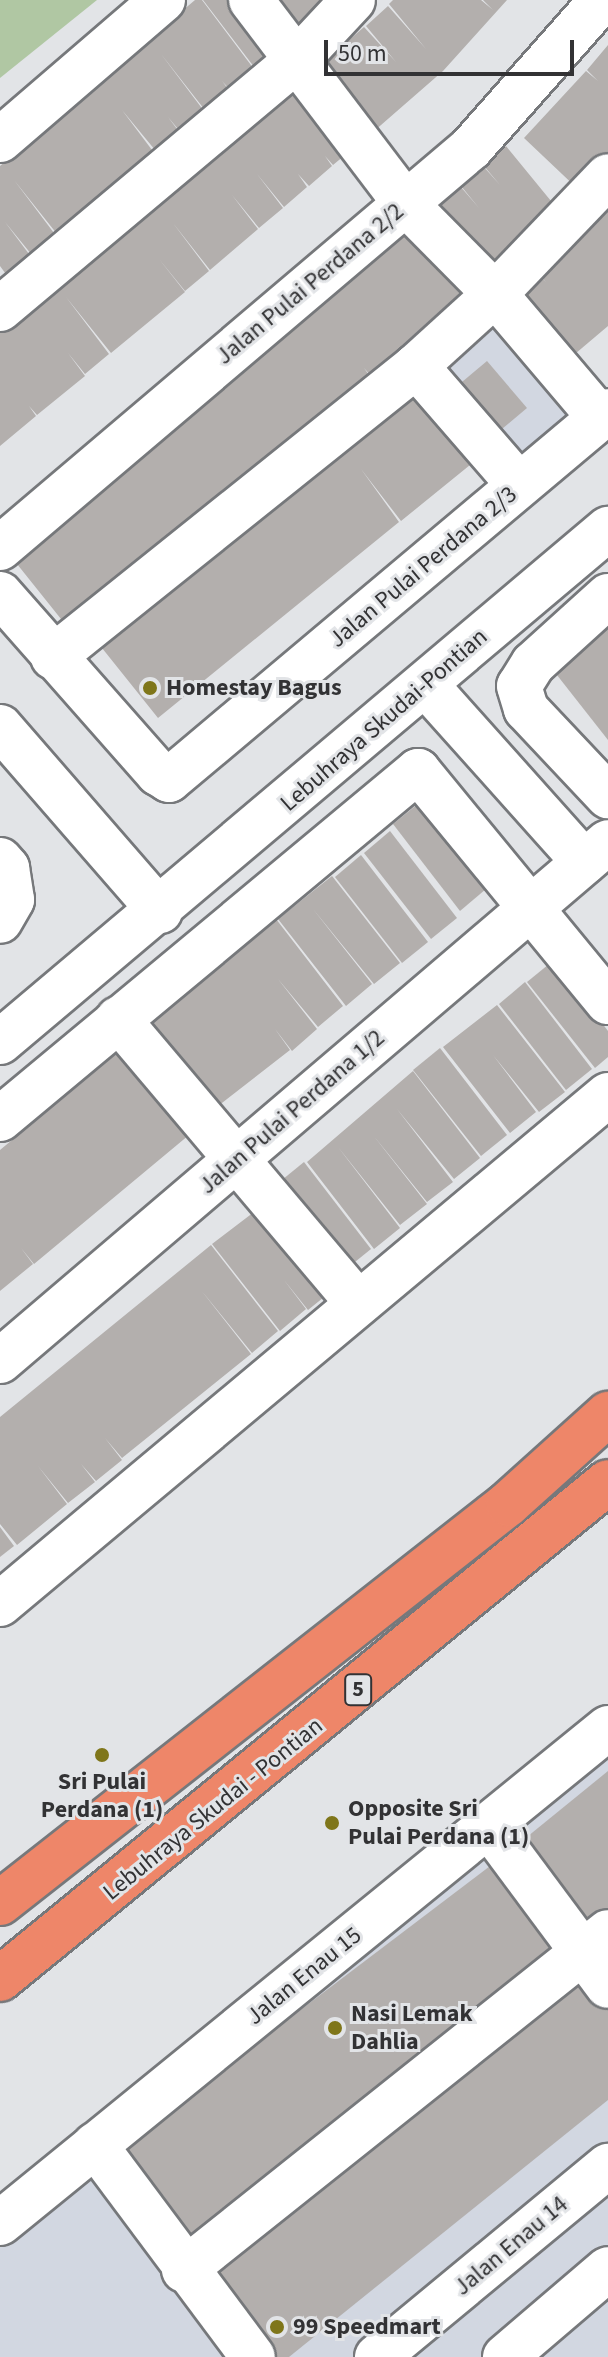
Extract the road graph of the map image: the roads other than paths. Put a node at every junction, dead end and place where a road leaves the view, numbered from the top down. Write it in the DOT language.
graph roads {
  1 [pos="163,0"];
  2 [pos="251,0"];
  3 [pos="353,0"];
  4 [pos="602,0"];
  5 [pos="299,58"];
  6 [pos="0,140"];
  7 [pos="608,176"];
  8 [pos="405,203"];
  9 [pos="495,294"];
  10 [pos="0,309"];
  11 [pos="416,366"];
  12 [pos="604,415"];
  13 [pos="519,485"];
  14 [pos="608,529"];
  15 [pos="0,548"];
  16 [pos="0,594"];
  17 [pos="608,596"];
  18 [pos="53,657"];
  19 [pos="425,684"];
  20 [pos="0,727"];
  21 [pos="608,796"];
  22 [pos="596,852"];
  23 [pos="533,906"];
  24 [pos="160,911"];
  25 [pos="608,1002"];
  26 [pos="118,1019"];
  27 [pos="0,1042"];
  28 [pos="608,1095"];
  29 [pos="0,1119"];
  30 [pos="238,1159"];
  31 [pos="358,1303"];
  32 [pos="0,1361"];
  33 [pos="608,1414"];
  34 [pos="608,1482"];
  35 [pos="0,1604"];
  36 [pos="608,1728"];
  37 [pos="489,1826"];
  38 [pos="0,1903"];
  39 [pos="600,1957"];
  40 [pos="0,1979"];
  41 [pos="95,2145"];
  42 [pos="608,2166"];
  43 [pos="0,2223"];
  44 [pos="608,2269"];
  45 [pos="184,2270"];
  46 [pos="253,2357"];
  47 [pos="377,2357"];
  48 [pos="505,2357"];
  1 -- 6 [label="street"];
  2 -- 5 [label="street"];
  3 -- 5 [label="street"];
  4 -- 8 [label="street, Jalan Pulai Perdana 2/2"];
  5 -- 8 [label="street"];
  5 -- 10 [label="street"];
  7 -- 9 [label="street"];
  8 -- 9 [label="street"];
  8 -- 15 [label="street, Jalan Pulai Perdana 2/2"];
  9 -- 11 [label="street"];
  9 -- 12 [label="street"];
  11 -- 13 [label="street"];
  11 -- 18 [label="street"];
  12 -- 13 [label="street, Jalan Pulai Perdana 2/3"];
  13 -- 18 [label="street, Jalan Pulai Perdana 2/3"];
  14 -- 19 [label="street, Lebuhraya Skudai-Pontian"];
  16 -- 18 [label="street"];
  17 -- 21 [label="street"];
  19 -- 22 [label="street"];
  19 -- 24 [label="street, Lebuhraya Skudai-Pontian"];
  20 -- 24 [label="street"];
  22 -- 23 [label="street, Jalan Pulai Perdana 1/2"];
  23 -- 25 [label="street"];
  23 -- 26 [label="street"];
  23 -- 30 [label="street, Jalan Pulai Perdana 1/2"];
  24 -- 27 [label="street, Lebuhraya Skudai-Pontian"];
  26 -- 29 [label="street"];
  26 -- 30 [label="street"];
  28 -- 31 [label="street"];
  30 -- 31 [label="street"];
  30 -- 32 [label="street, Jalan Pulai Perdana 1/2"];
  31 -- 35 [label="street"];
  33 -- 38 [label="highway, 5"];
  34 -- 40 [label="highway, Lebuhraya Skudai - Pontian / 5"];
  36 -- 37 [label="street, Jalan Enau 15"];
  37 -- 39 [label="street"];
  37 -- 41 [label="street, Jalan Enau 15"];
  39 -- 45 [label="street"];
  41 -- 43 [label="street, Jalan Enau 15"];
  41 -- 45 [label="street"];
  42 -- 47 [label="street, Jalan Enau 14"];
  44 -- 48 [label="street"];
  45 -- 46 [label="street"];
}
